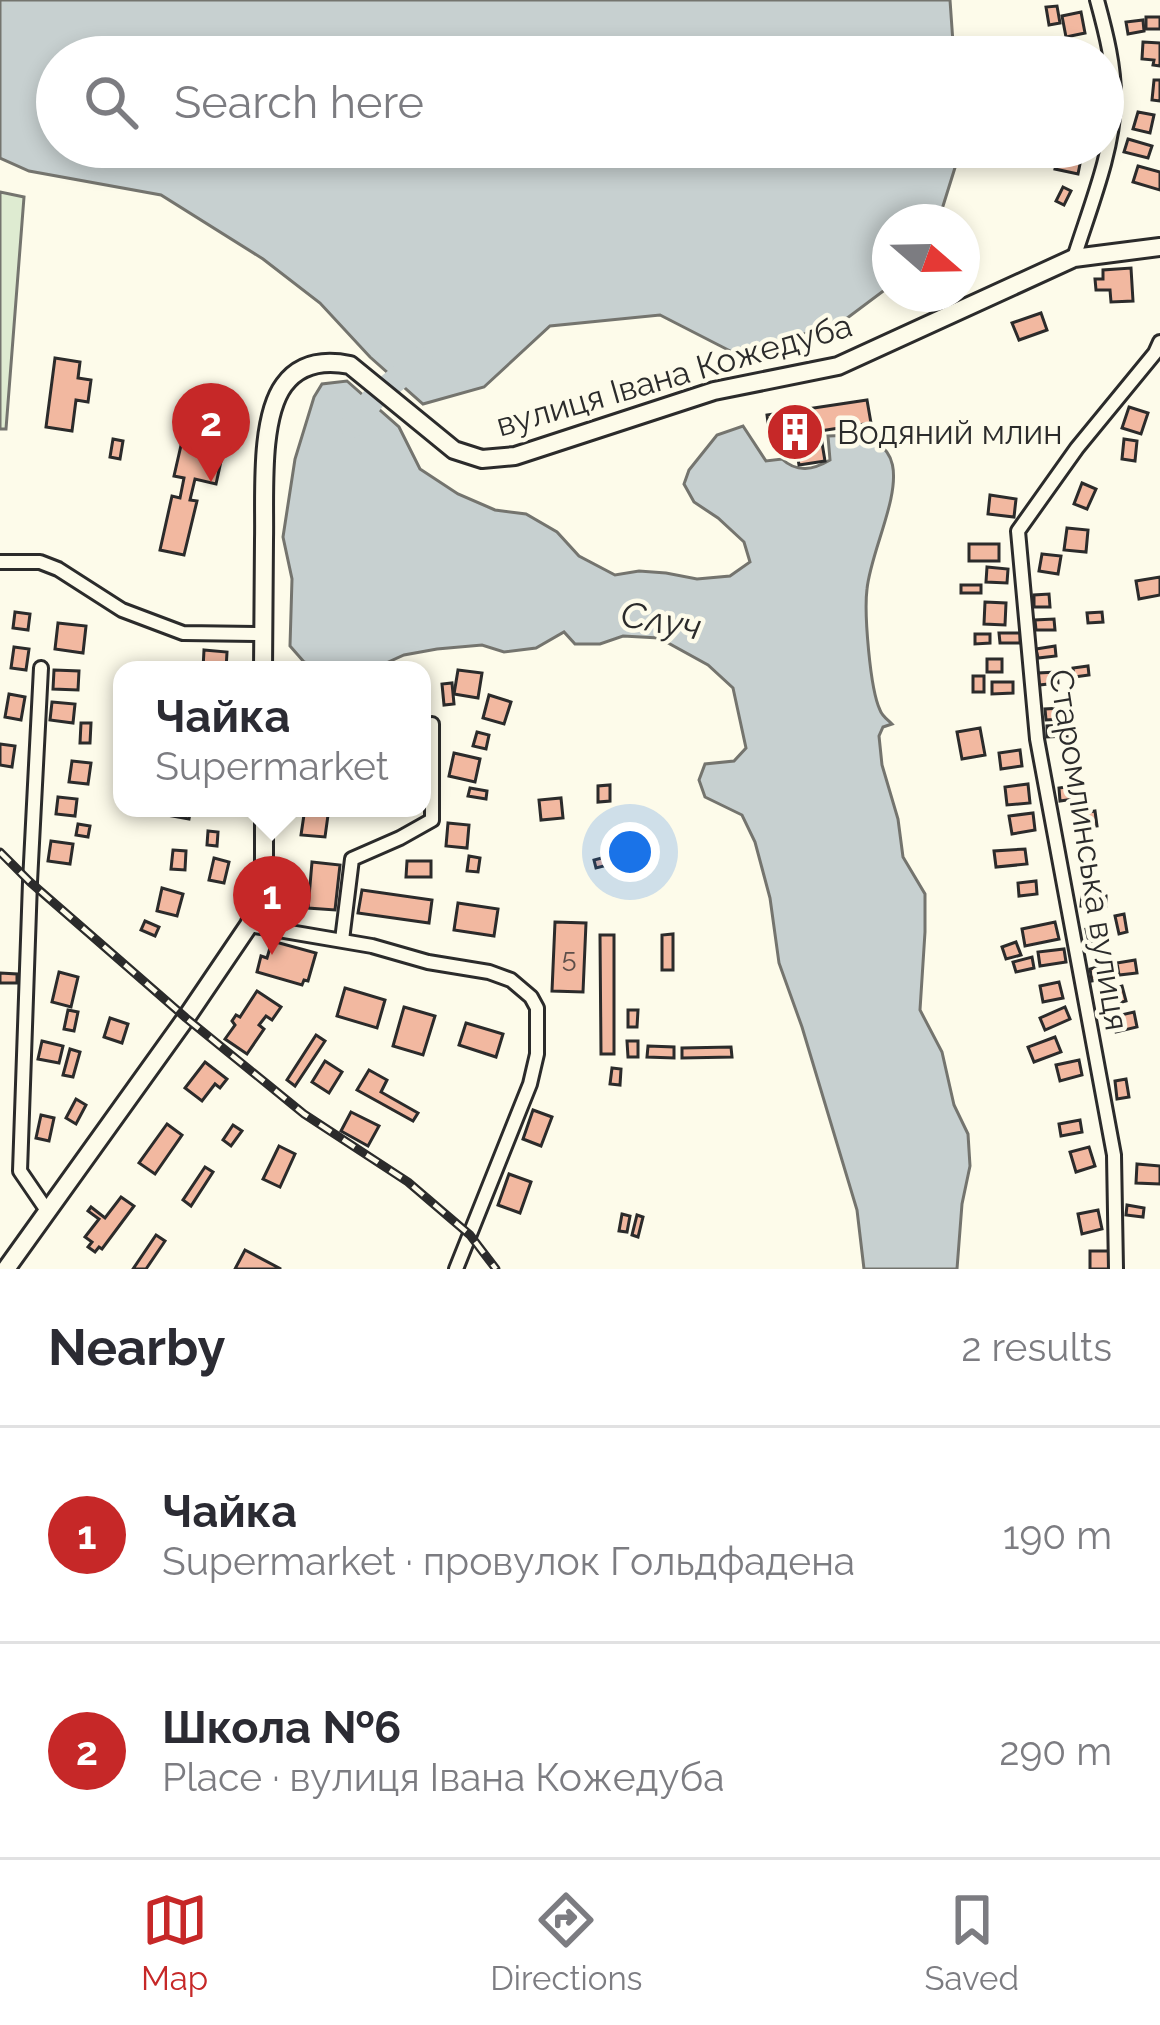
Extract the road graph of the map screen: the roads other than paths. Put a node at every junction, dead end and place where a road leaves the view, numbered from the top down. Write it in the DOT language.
graph roads {
  1 [pos="1097,0"];
  2 [pos="1106,36"];
  3 [pos="1101,168"];
  4 [pos="1160,247"];
  5 [pos="1074,258"];
  6 [pos="1160,342"];
  7 [pos="0,562"];
  8 [pos="263,634"];
  9 [pos="263,661"];
  10 [pos="41,668"];
  11 [pos="432,724"];
  12 [pos="263,817"];
  13 [pos="249,925"];
  14 [pos="342,940"];
  15 [pos="48,1212"];
  16 [pos="6,1269"];
  17 [pos="456,1269"];
  18 [pos="1116,1269"];
  1 -- 2 [label="street"];
  3 -- 5 [label="street"];
  4 -- 5 [label="main road, вулиця Івана Кожедуба"];
  5 -- 8 [label="main road, вулиця Івана Кожедуба"];
  6 -- 18 [label="street, Старомлинська вулиця"];
  7 -- 8 [label="street"];
  8 -- 9 [label="main road"];
  10 -- 15 [label="street"];
  11 -- 14 [label="street"];
  12 -- 13 [label="main road"];
  13 -- 14 [label="street"];
  13 -- 15 [label="main road"];
  14 -- 17 [label="street"];
  15 -- 16 [label="main road"];
}
